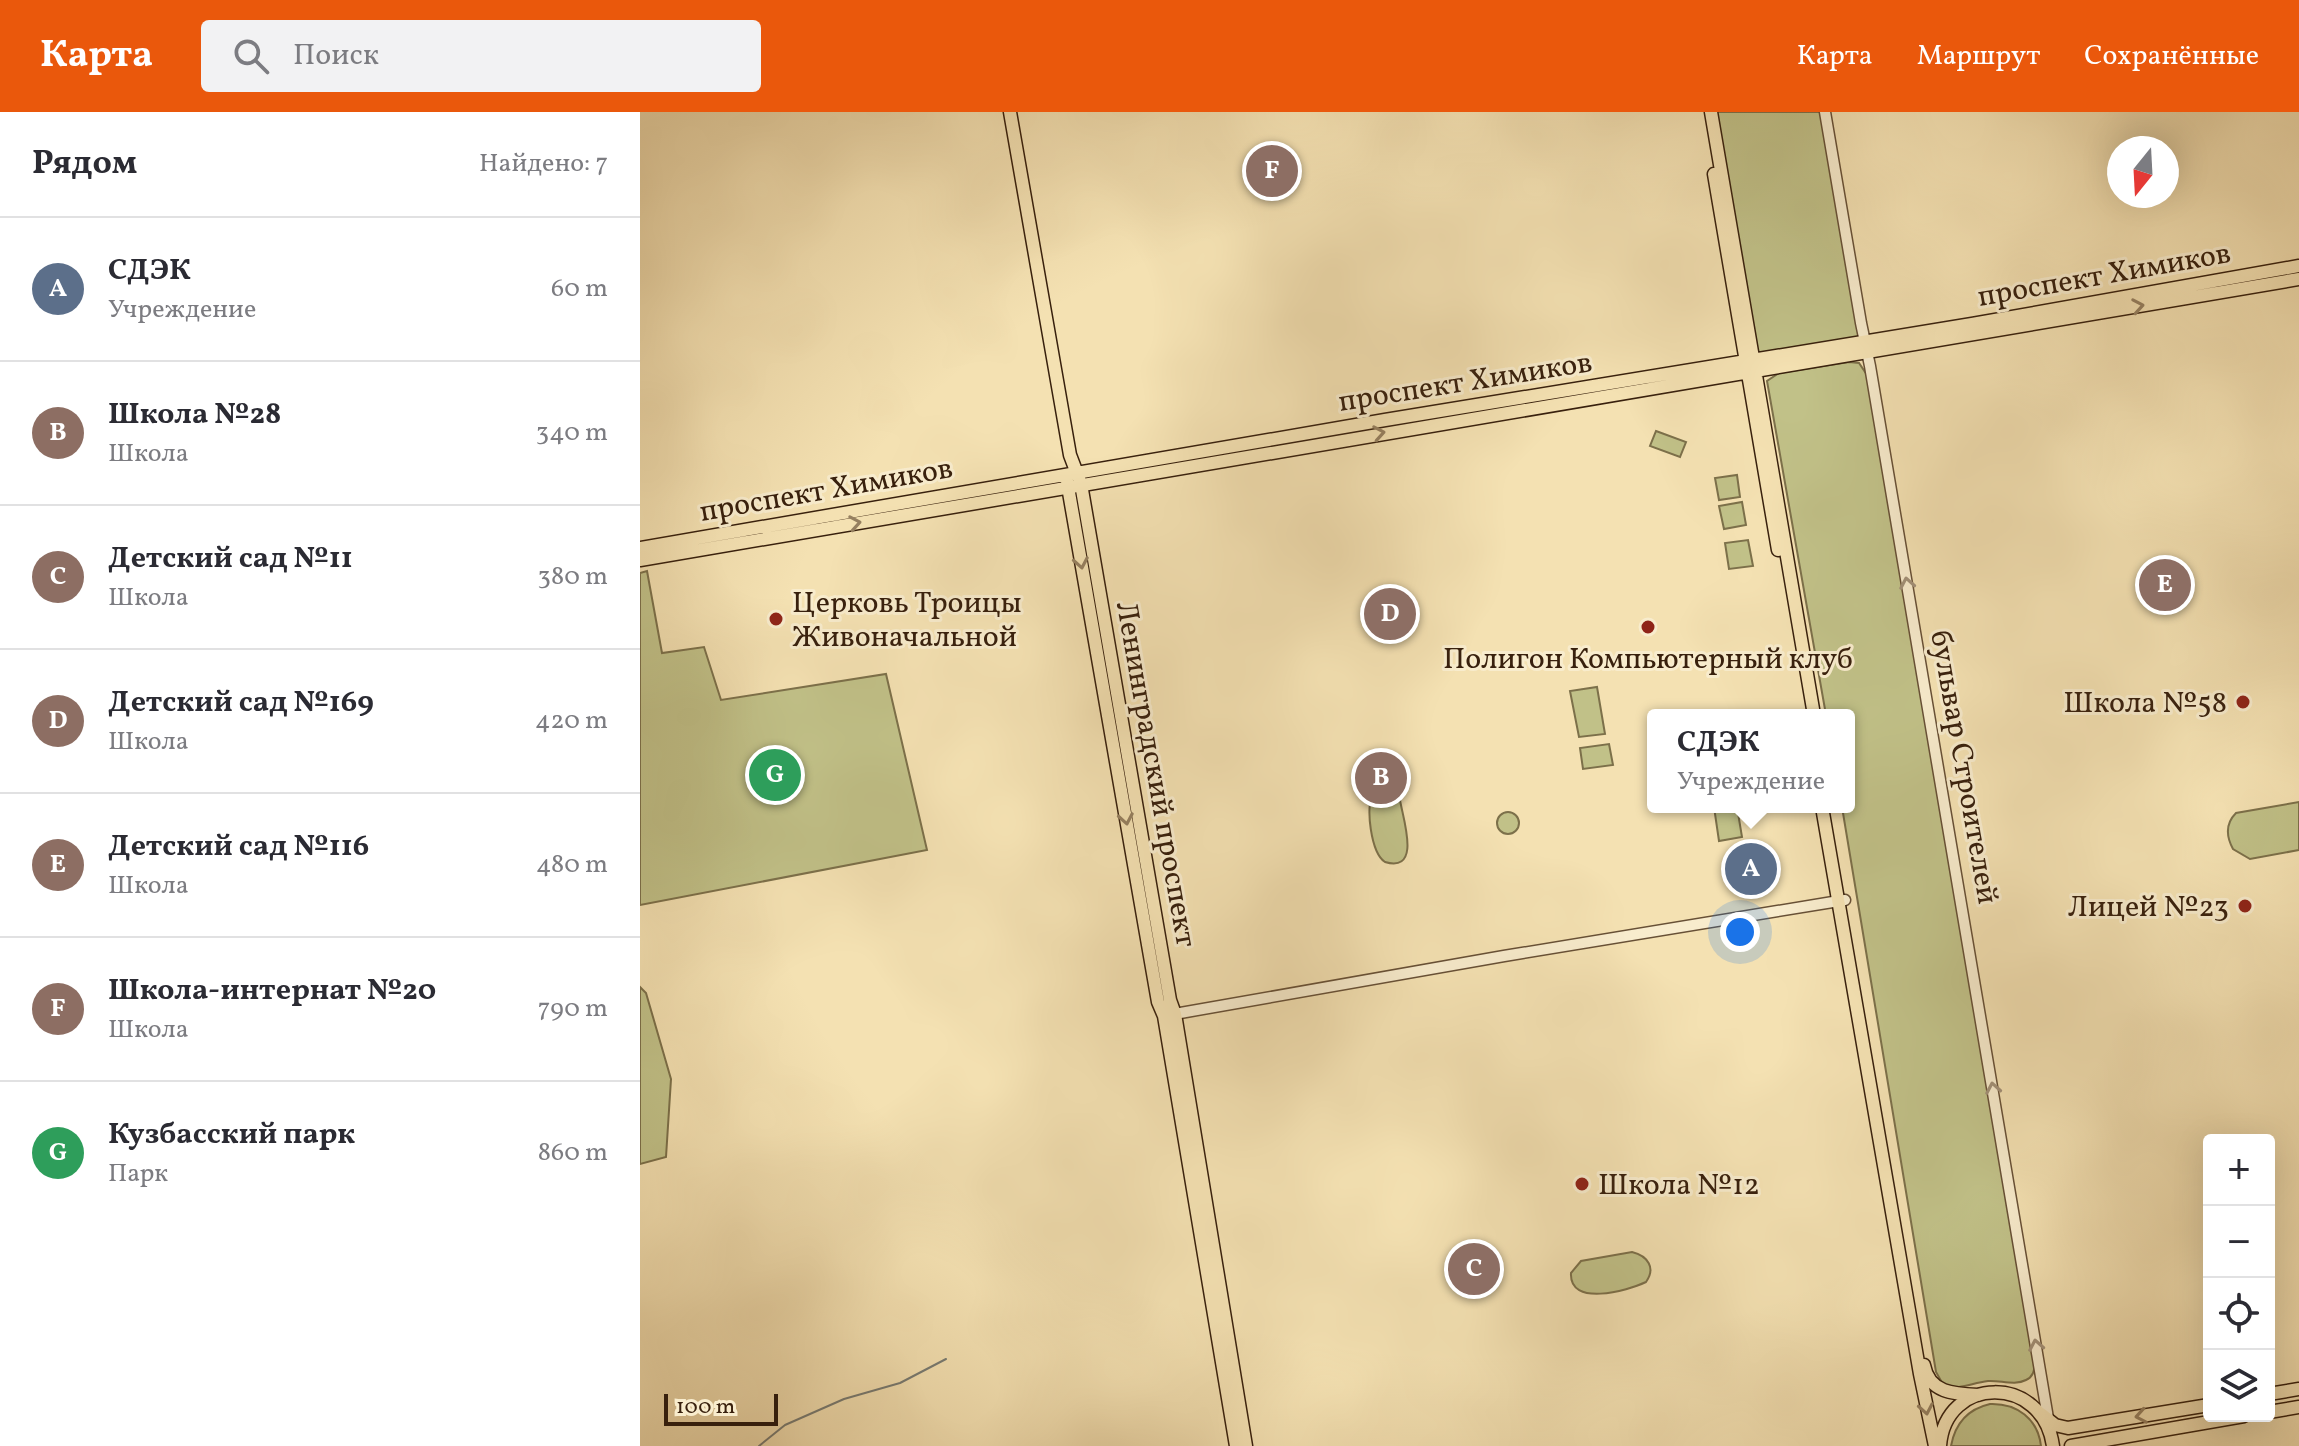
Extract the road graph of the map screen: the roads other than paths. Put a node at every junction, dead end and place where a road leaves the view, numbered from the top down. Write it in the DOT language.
graph roads {
  1 [pos="1010,112"];
  2 [pos="1704,112"];
  3 [pos="1711,112"];
  4 [pos="1825,112"];
  5 [pos="2299,266"];
  6 [pos="2299,279"];
  7 [pos="1867,347"];
  8 [pos="1750,366"];
  9 [pos="1073,480"];
  10 [pos="640,548"];
  11 [pos="640,560"];
  12 [pos="1805,709"];
  13 [pos="1813,709"];
  14 [pos="1823,813"];
  15 [pos="1831,813"];
  16 [pos="1842,901"];
  17 [pos="1169,1015"];
  18 [pos="2299,1389"];
  19 [pos="2275,1393"];
  20 [pos="1978,1395"];
  21 [pos="2203,1406"];
  22 [pos="2299,1407"];
  23 [pos="2275,1411"];
  24 [pos="2046,1422"];
  25 [pos="2209,1422"];
  26 [pos="1236,1446"];
  27 [pos="1246,1446"];
  28 [pos="1935,1446"];
  29 [pos="2053,1446"];
  30 [pos="2071,1446"];
  1 -- 9 [label="main road"];
  2 -- 8 [label="main road"];
  3 -- 8 [label="main road"];
  4 -- 7 [label="street, бульвар Строителей"];
  5 -- 7 [label="main road, проспект Химиков"];
  7 -- 6 [label="main road, проспект Химиков, one-way"];
  7 -- 8 [label="main road, проспект Химиков"];
  24 -- 7 [label="street, бульвар Строителей, one-way"];
  8 -- 9 [label="main road, проспект Химиков"];
  8 -- 12 [label="main road"];
  8 -- 13 [label="main road"];
  9 -- 10 [label="main road, проспект Химиков"];
  11 -- 9 [label="main road, проспект Химиков, one-way"];
  9 -- 17 [label="main road, Ленинградский проспект"];
  14 -- 16 [label="main road"];
  15 -- 16 [label="main road"];
  16 -- 17 [label="street"];
  16 -- 20 [label="main road"];
  16 -- 28 [label="main road, one-way"];
  17 -- 26 [label="main road, Ленинградский проспект"];
  17 -- 27 [label="main road, Ленинградский проспект"];
  18 -- 19 [label="main road"];
  20 -- 24 [label="main road"];
  20 -- 28 [label="main road"];
  21 -- 24 [label="main road, one-way"];
  22 -- 23 [label="main road"];
  24 -- 29 [label="main road"];
  25 -- 30 [label="main road"];
}
